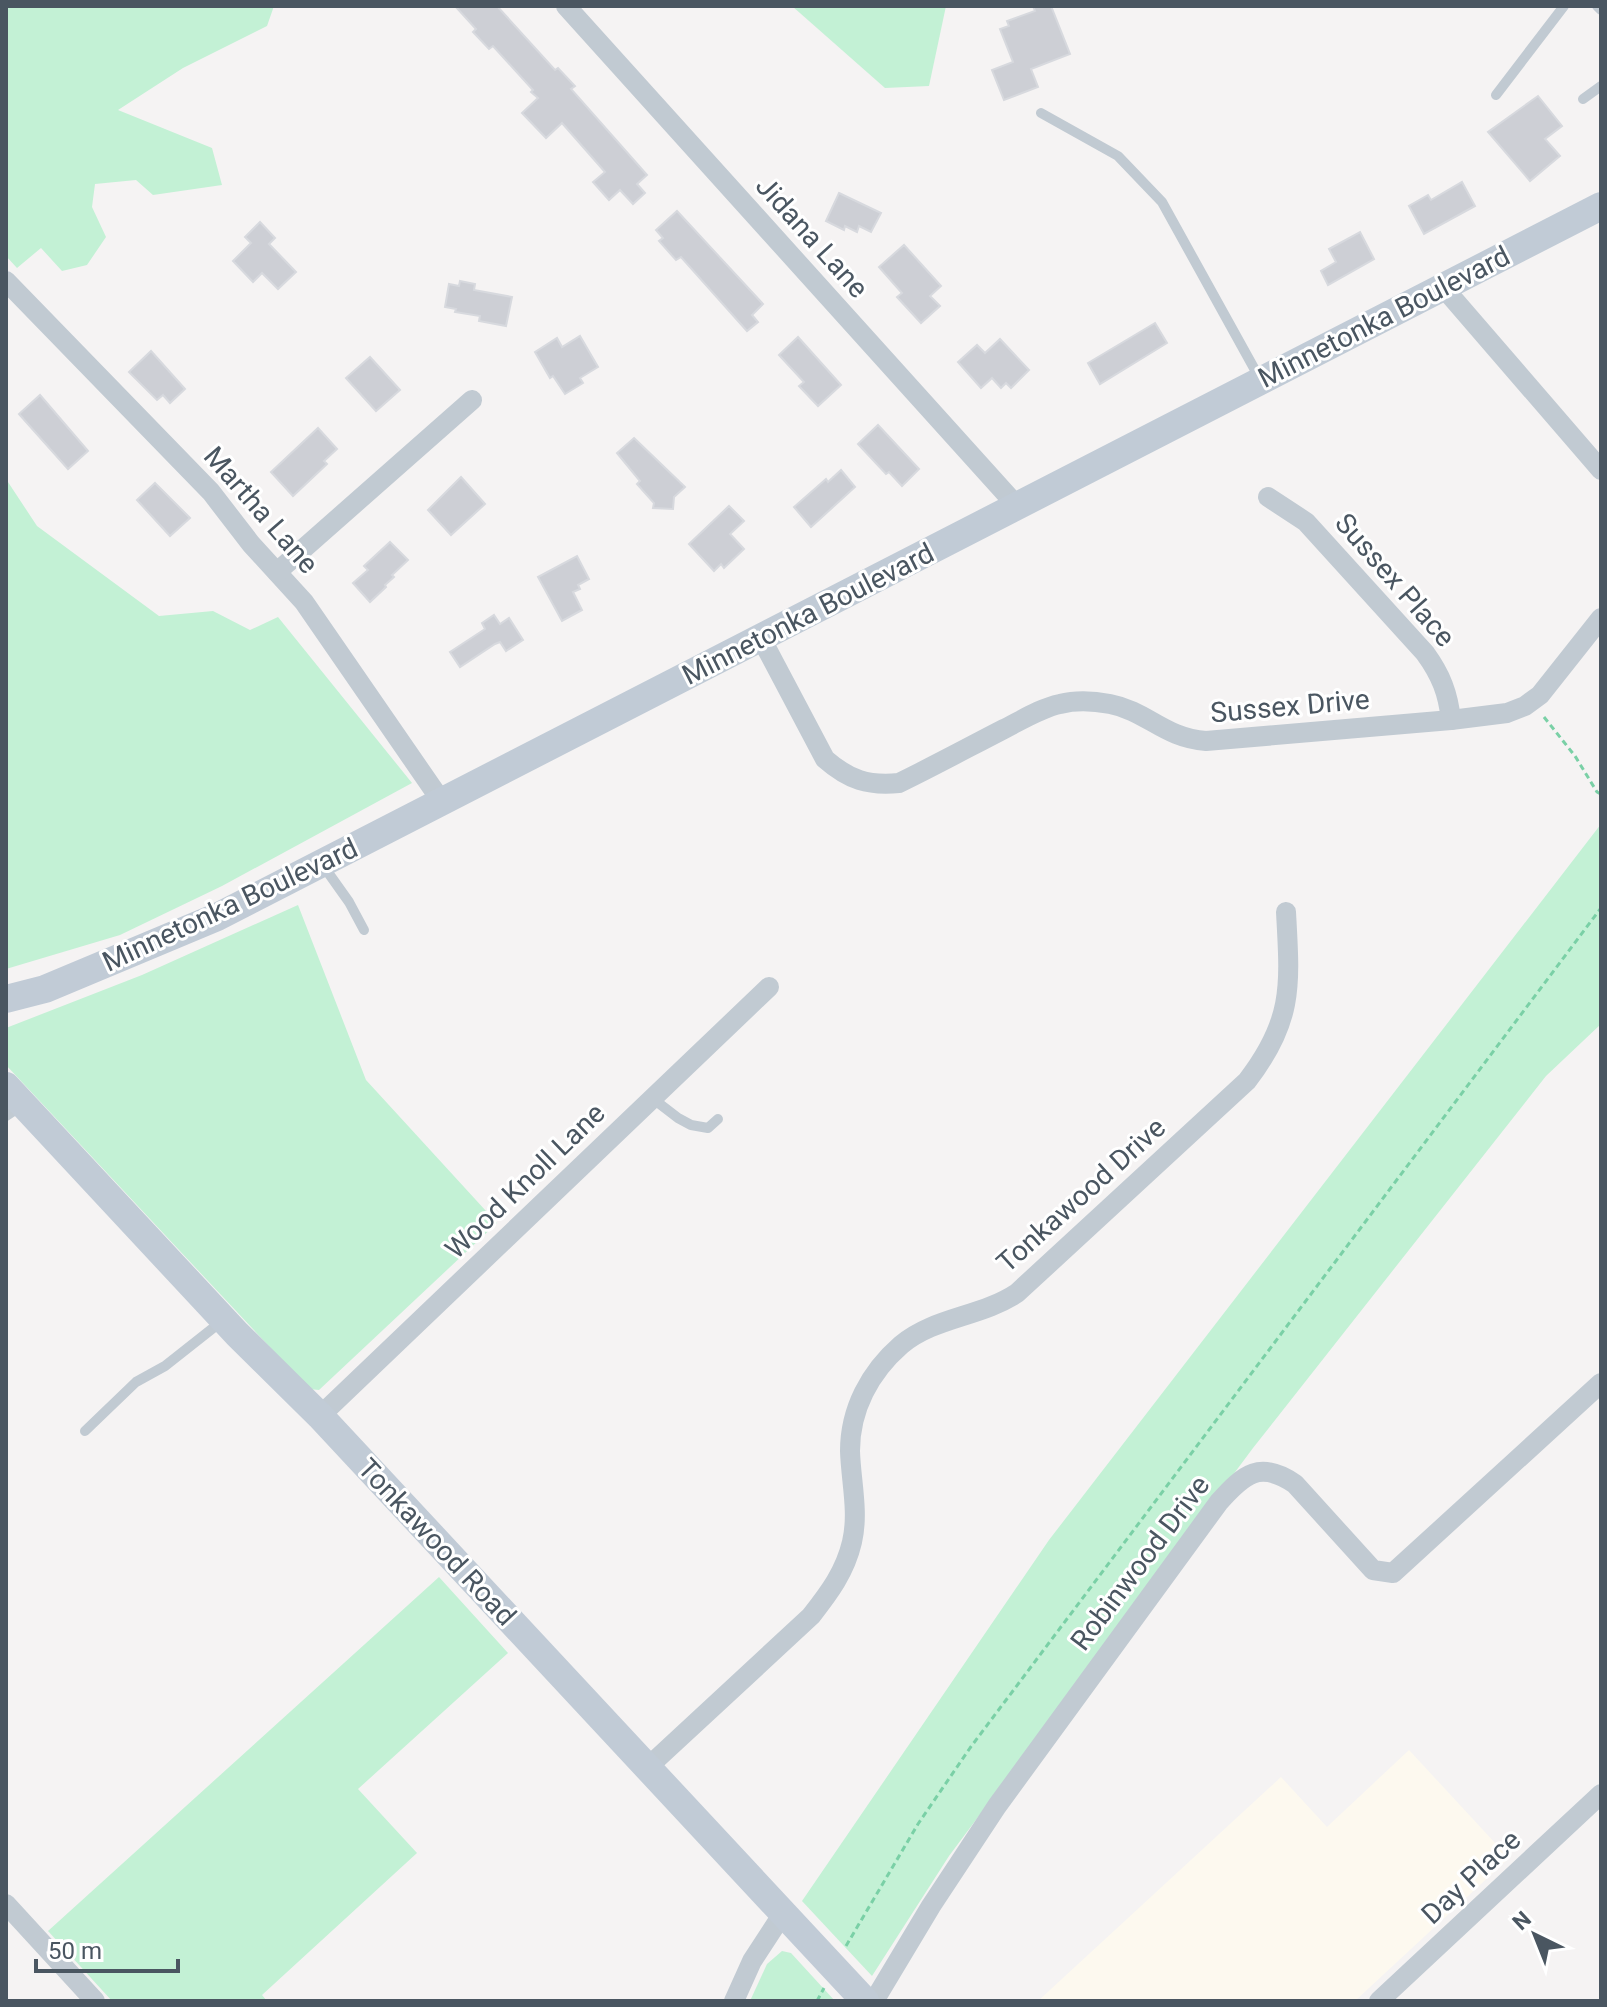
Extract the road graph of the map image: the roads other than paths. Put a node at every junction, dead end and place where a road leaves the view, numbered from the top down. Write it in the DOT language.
graph roads {
  1 [pos="566,6"];
  2 [pos="1564,6"];
  3 [pos="1601,86"];
  4 [pos="1496,95"];
  5 [pos="1583,99"];
  6 [pos="1041,113"];
  7 [pos="1601,206"];
  8 [pos="6,281"];
  9 [pos="1443,287"];
  10 [pos="1261,380"];
  11 [pos="472,400"];
  12 [pos="1601,470"];
  13 [pos="1268,497"];
  14 [pos="1017,506"];
  15 [pos="277,572"];
  16 [pos="1601,618"];
  17 [pos="761,638"];
  18 [pos="1451,720"];
  19 [pos="442,802"];
  20 [pos="322,864"];
  21 [pos="1286,912"];
  22 [pos="364,930"];
  23 [pos="769,987"];
  24 [pos="6,999"];
  25 [pos="652,1098"];
  26 [pos="12,1102"];
  27 [pos="718,1119"];
  28 [pos="223,1319"];
  29 [pos="1601,1383"];
  30 [pos="320,1416"];
  31 [pos="85,1431"];
  32 [pos="648,1767"];
  33 [pos="1597,1805"];
  34 [pos="6,1904"];
  35 [pos="782,1915"];
  36 [pos="95,2001"];
  37 [pos="734,2001"];
  38 [pos="865,2001"];
  39 [pos="874,2001"];
  40 [pos="1379,2001"];
  1 -- 14 [label="street, Jidana Lane"];
  2 -- 4 [label="lane"];
  3 -- 5 [label="lane"];
  6 -- 10 [label="lane"];
  7 -- 9 [label="main road, Minnetonka Boulevard"];
  8 -- 15 [label="street, Martha Lane"];
  9 -- 10 [label="main road, Minnetonka Boulevard"];
  9 -- 12 [label="street"];
  10 -- 14 [label="main road, Minnetonka Boulevard"];
  11 -- 15 [label="street"];
  13 -- 18 [label="street, Sussex Place"];
  14 -- 17 [label="main road, Minnetonka Boulevard"];
  15 -- 19 [label="street, Martha Lane"];
  16 -- 18 [label="street, Sussex Drive"];
  17 -- 18 [label="street, Sussex Drive"];
  17 -- 19 [label="main road, Minnetonka Boulevard"];
  19 -- 20 [label="main road, Minnetonka Boulevard"];
  20 -- 22 [label="lane"];
  20 -- 24 [label="main road, Minnetonka Boulevard"];
  21 -- 32 [label="street, Tonkawood Drive"];
  23 -- 25 [label="street, Wood Knoll Lane"];
  25 -- 27 [label="lane"];
  25 -- 30 [label="street, Wood Knoll Lane"];
  26 -- 28 [label="main road, Tonkawood Road"];
  28 -- 30 [label="main road, Tonkawood Road"];
  28 -- 31 [label="lane"];
  29 -- 39 [label="street, Robinwood Drive"];
  30 -- 32 [label="main road, Tonkawood Road"];
  32 -- 35 [label="main road, Tonkawood Road"];
  33 -- 40 [label="street, Day Place"];
  34 -- 36 [label="street"];
  35 -- 37 [label="street"];
  35 -- 38 [label="main road, Tonkawood Road"];
}
